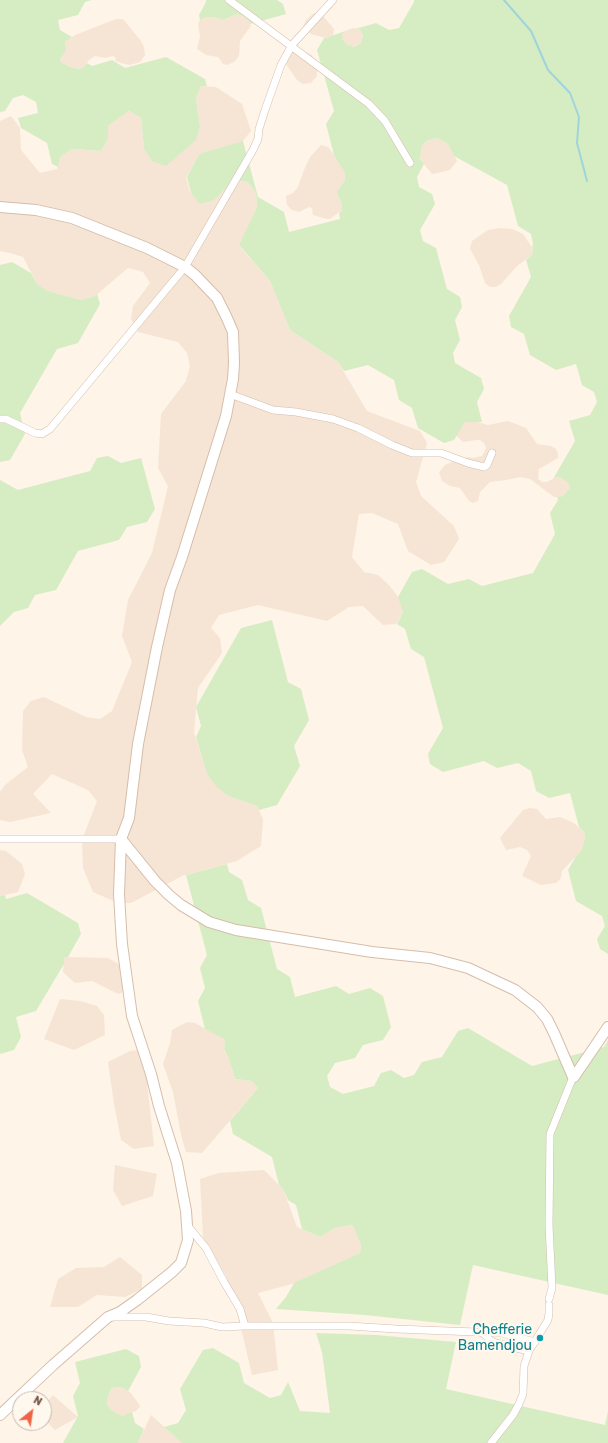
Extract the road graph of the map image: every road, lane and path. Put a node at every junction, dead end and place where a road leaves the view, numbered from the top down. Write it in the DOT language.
graph roads {
  1 [pos="229,0"];
  2 [pos="332,0"];
  3 [pos="292,45"];
  4 [pos="410,163"];
  5 [pos="0,207"];
  6 [pos="185,268"];
  7 [pos="230,394"];
  8 [pos="0,418"];
  9 [pos="492,453"];
  10 [pos="0,839"];
  11 [pos="121,839"];
  12 [pos="608,1027"];
  13 [pos="573,1077"];
  14 [pos="187,1225"];
  15 [pos="108,1318"];
  16 [pos="245,1326"];
  17 [pos="481,1333"];
  18 [pos="535,1342"];
  19 [pos="529,1351"];
  20 [pos="0,1415"];
  21 [pos="491,1443"];
  1 -- 3 [label="street"];
  2 -- 3 [label="street"];
  3 -- 4 [label="street"];
  3 -- 6 [label="street"];
  5 -- 6 [label="main road"];
  6 -- 7 [label="main road"];
  6 -- 8 [label="street"];
  7 -- 9 [label="street"];
  7 -- 11 [label="main road"];
  10 -- 11 [label="street"];
  11 -- 13 [label="main road"];
  11 -- 14 [label="main road"];
  12 -- 13 [label="main road"];
  13 -- 18 [label="street"];
  14 -- 15 [label="main road"];
  14 -- 16 [label="street"];
  15 -- 16 [label="street"];
  15 -- 20 [label="main road"];
  16 -- 17 [label="street"];
  17 -- 18 [label="street"];
  17 -- 19 [label="street"];
  18 -- 19 [label="street"];
  19 -- 21 [label="street"];
}
